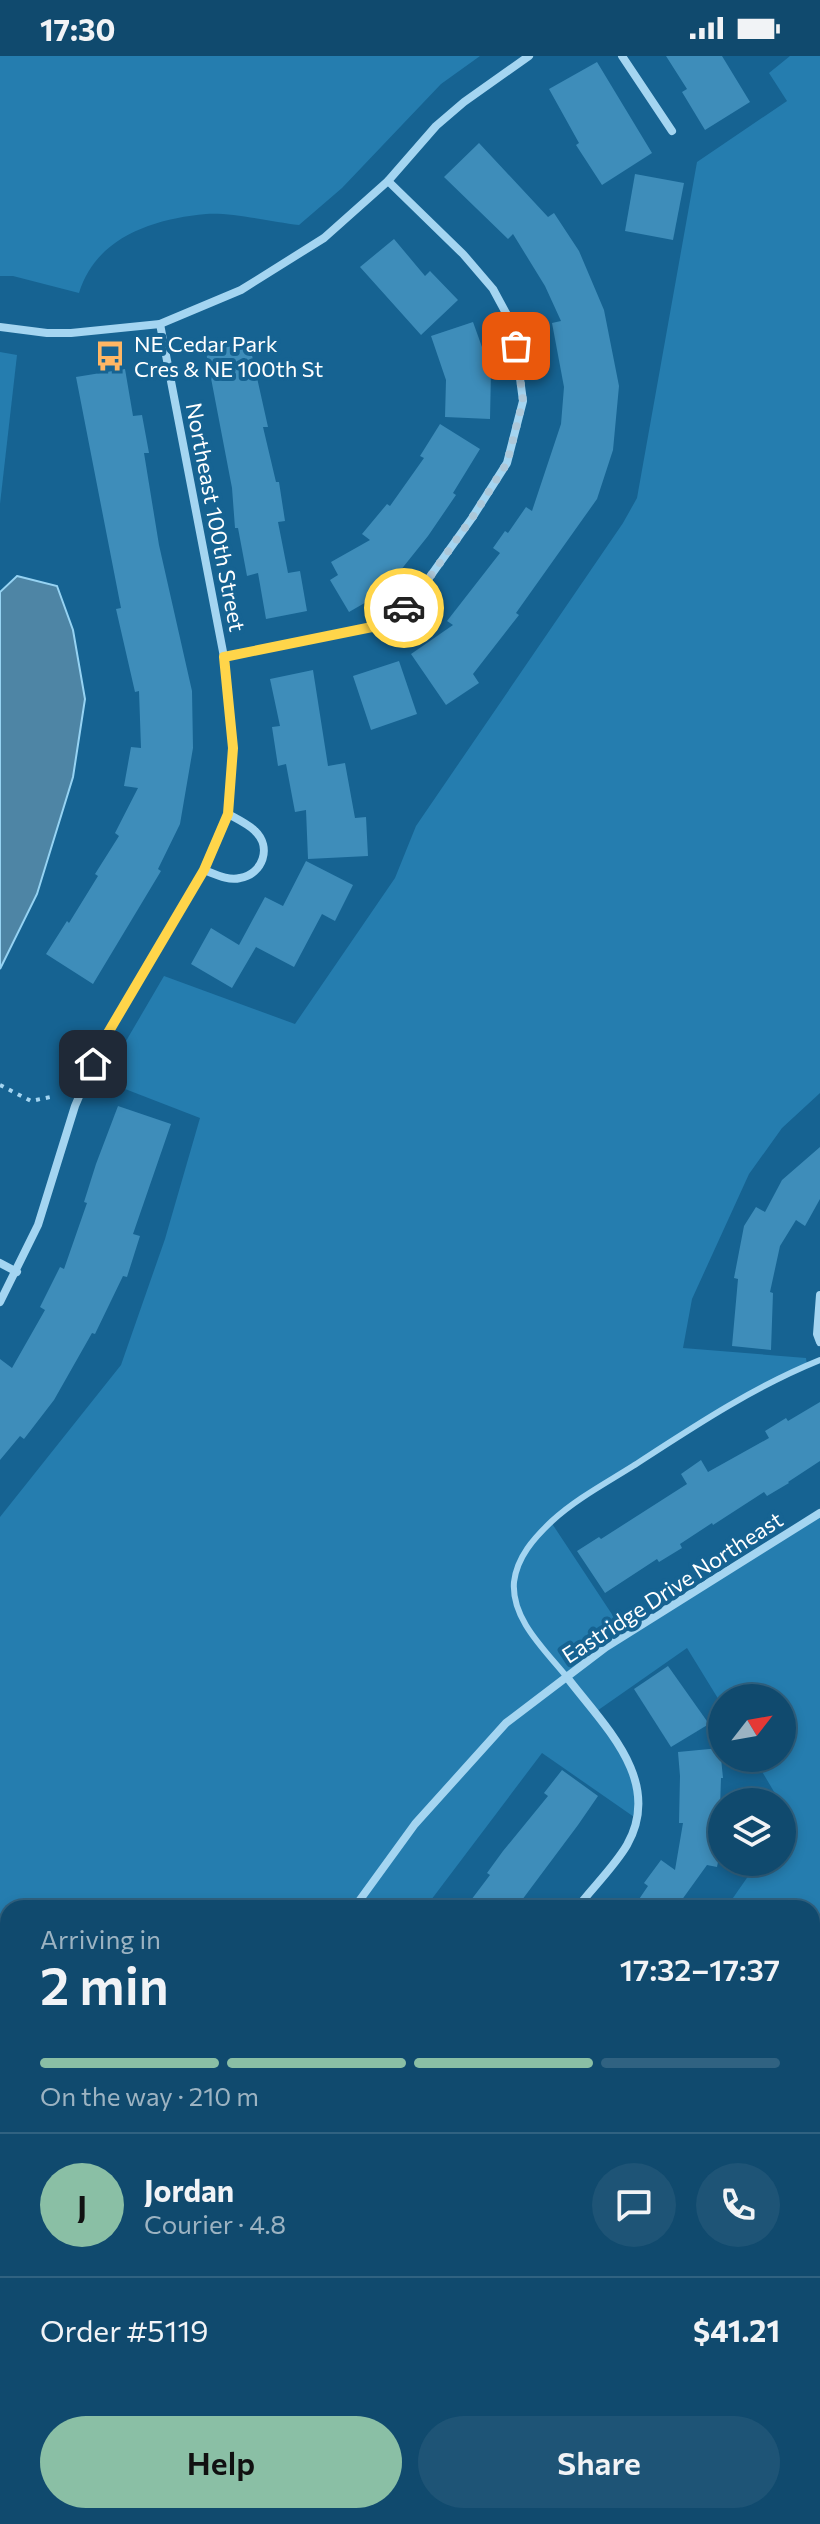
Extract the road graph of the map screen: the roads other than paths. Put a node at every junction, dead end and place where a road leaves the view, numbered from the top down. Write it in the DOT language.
graph roads {
  1 [pos="529,56"];
  2 [pos="622,56"];
  3 [pos="672,131"];
  4 [pos="388,181"];
  5 [pos="160,324"];
  6 [pos="0,327"];
  7 [pos="224,657"];
  8 [pos="228,814"];
  9 [pos="204,870"];
  10 [pos="0,1263"];
  11 [pos="17,1272"];
  12 [pos="820,1295"];
  13 [pos="0,1302"];
  14 [pos="820,1342"];
  15 [pos="820,1360"];
  16 [pos="820,1513"];
  17 [pos="566,1676"];
  18 [pos="360,1900"];
  19 [pos="583,1900"];
  1 -- 4 [label="street"];
  2 -- 3 [label="street"];
  4 -- 5 [label="street"];
  4 -- 7 [label="street"];
  5 -- 6 [label="street"];
  5 -- 7 [label="street, Northeast 100th Street"];
  7 -- 8 [label="street, Northeast 100th Street"];
  8 -- 9 [label="street, Northeast 100th Street"];
  8 -- 9 [label="street"];
  9 -- 11 [label="street, Northeast 100th Street"];
  10 -- 11 [label="street"];
  11 -- 13 [label="street, Northeast 100th Street"];
  12 -- 14 [label="street"];
  15 -- 17 [label="lane"];
  16 -- 17 [label="street, Eastridge Drive Northeast"];
  17 -- 18 [label="street, Eastridge Drive Northeast"];
  17 -- 19 [label="street"];
}
